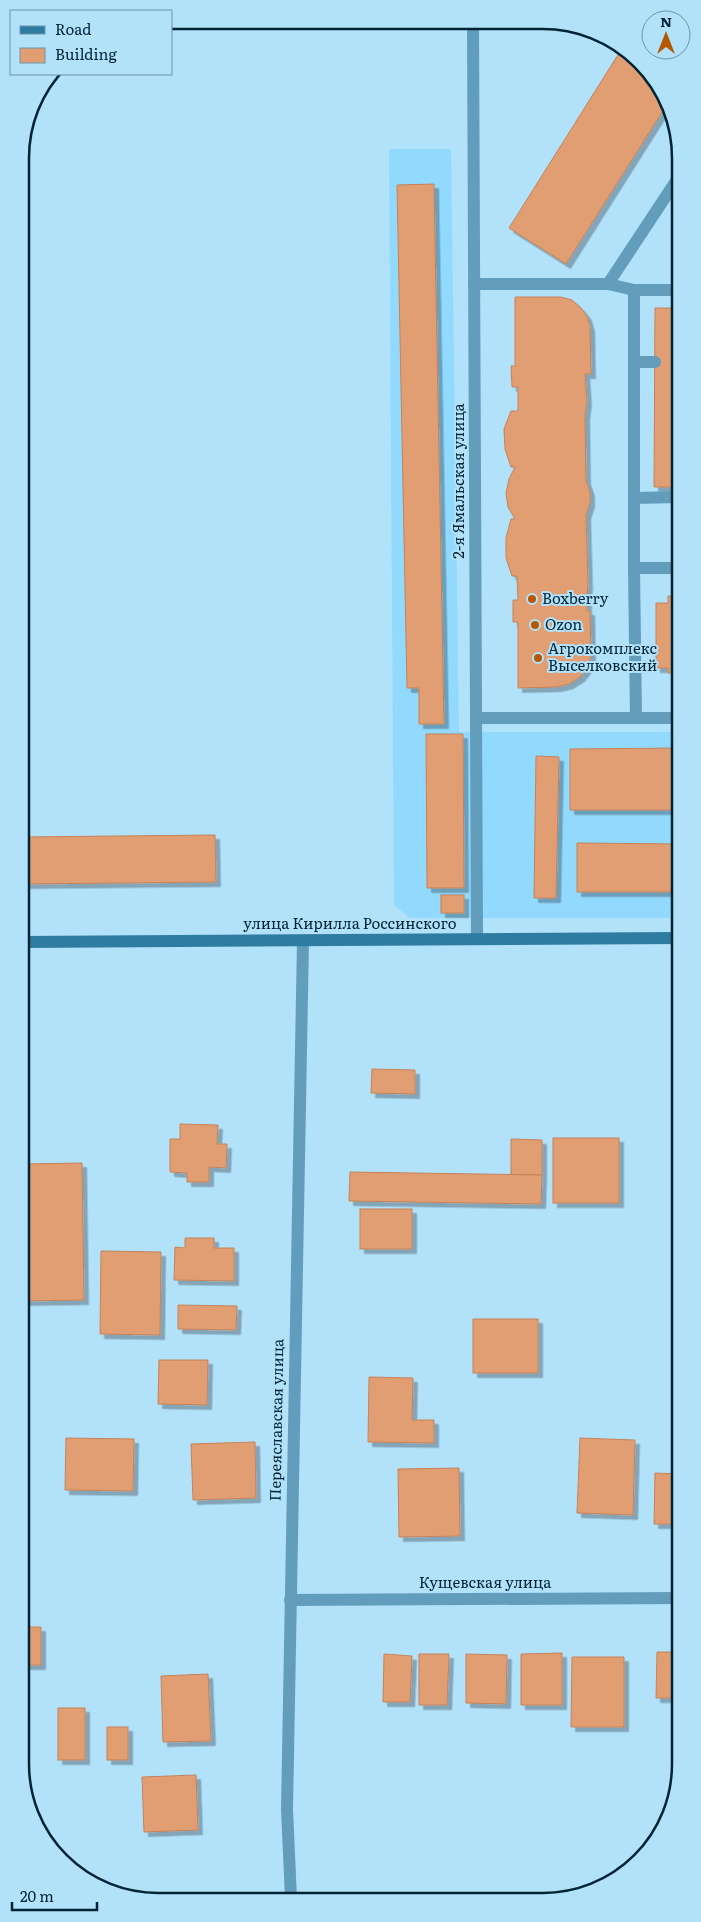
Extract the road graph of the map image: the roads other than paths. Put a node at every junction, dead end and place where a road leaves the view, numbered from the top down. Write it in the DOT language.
graph roads {
  1 [pos="473,29"];
  2 [pos="672,187"];
  3 [pos="474,284"];
  4 [pos="608,284"];
  5 [pos="634,290"];
  6 [pos="672,290"];
  7 [pos="634,362"];
  8 [pos="655,362"];
  9 [pos="634,498"];
  10 [pos="672,498"];
  11 [pos="634,568"];
  12 [pos="672,568"];
  13 [pos="476,718"];
  14 [pos="636,718"];
  15 [pos="672,718"];
  16 [pos="672,938"];
  17 [pos="477,940"];
  18 [pos="302,941"];
  19 [pos="29,942"];
  20 [pos="672,1598"];
  21 [pos="290,1600"];
  22 [pos="290,1893"];
  1 -- 3 [label="street, 2-я Ямальская улица"];
  2 -- 4 [label="street"];
  3 -- 4 [label="street"];
  3 -- 13 [label="street, 2-я Ямальская улица"];
  4 -- 5 [label="street"];
  5 -- 6 [label="street"];
  5 -- 7 [label="street"];
  7 -- 8 [label="street"];
  7 -- 9 [label="street"];
  9 -- 10 [label="street"];
  9 -- 11 [label="street"];
  11 -- 12 [label="street"];
  11 -- 14 [label="street"];
  13 -- 14 [label="street"];
  13 -- 17 [label="street, 2-я Ямальская улица"];
  14 -- 15 [label="street"];
  16 -- 17 [label="main road, улица Кирилла Россинского"];
  17 -- 18 [label="main road, улица Кирилла Россинского"];
  18 -- 19 [label="main road, улица Кирилла Россинского"];
  18 -- 21 [label="street, Переяславская улица"];
  20 -- 21 [label="street, Кущевская улица"];
  21 -- 22 [label="street, Переяславская улица"];
}
